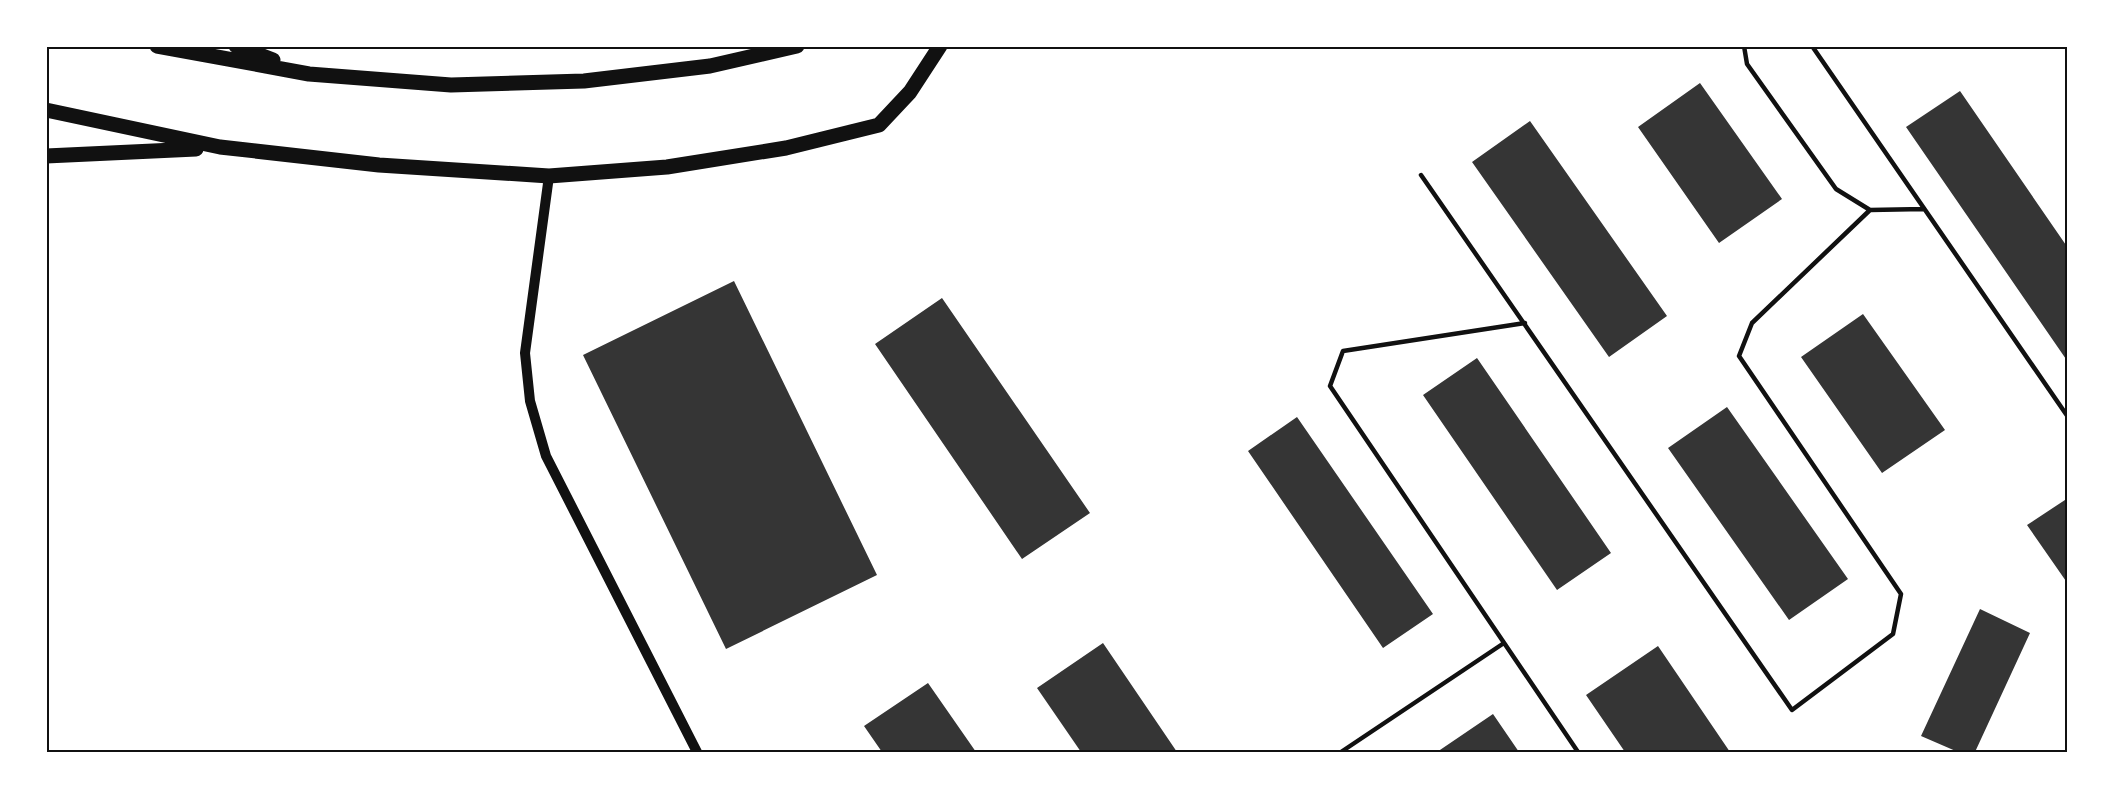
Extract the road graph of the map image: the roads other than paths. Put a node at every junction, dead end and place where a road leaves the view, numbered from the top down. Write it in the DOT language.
graph roads {
  1 [pos="157,46"];
  2 [pos="236,46"];
  3 [pos="798,46"];
  4 [pos="940,46"];
  5 [pos="1744,46"];
  6 [pos="1812,46"];
  7 [pos="309,74"];
  8 [pos="46,110"];
  9 [pos="220,147"];
  10 [pos="46,156"];
  11 [pos="1421,175"];
  12 [pos="549,176"];
  13 [pos="1924,209"];
  14 [pos="1870,210"];
  15 [pos="1525,323"];
  16 [pos="2067,417"];
  17 [pos="1504,643"];
  18 [pos="1345,752"];
  19 [pos="697,753"];
  20 [pos="1578,753"];
  1 -- 7 [label="main road"];
  2 -- 7 [label="main road"];
  3 -- 7 [label="main road"];
  4 -- 12 [label="main road"];
  5 -- 14 [label="lane"];
  6 -- 13 [label="lane"];
  8 -- 9 [label="main road"];
  9 -- 10 [label="main road"];
  9 -- 12 [label="main road"];
  11 -- 15 [label="lane"];
  12 -- 19 [label="street"];
  13 -- 14 [label="lane"];
  13 -- 16 [label="lane"];
  14 -- 15 [label="lane"];
  15 -- 17 [label="lane"];
  17 -- 18 [label="lane"];
  17 -- 20 [label="lane"];
}
